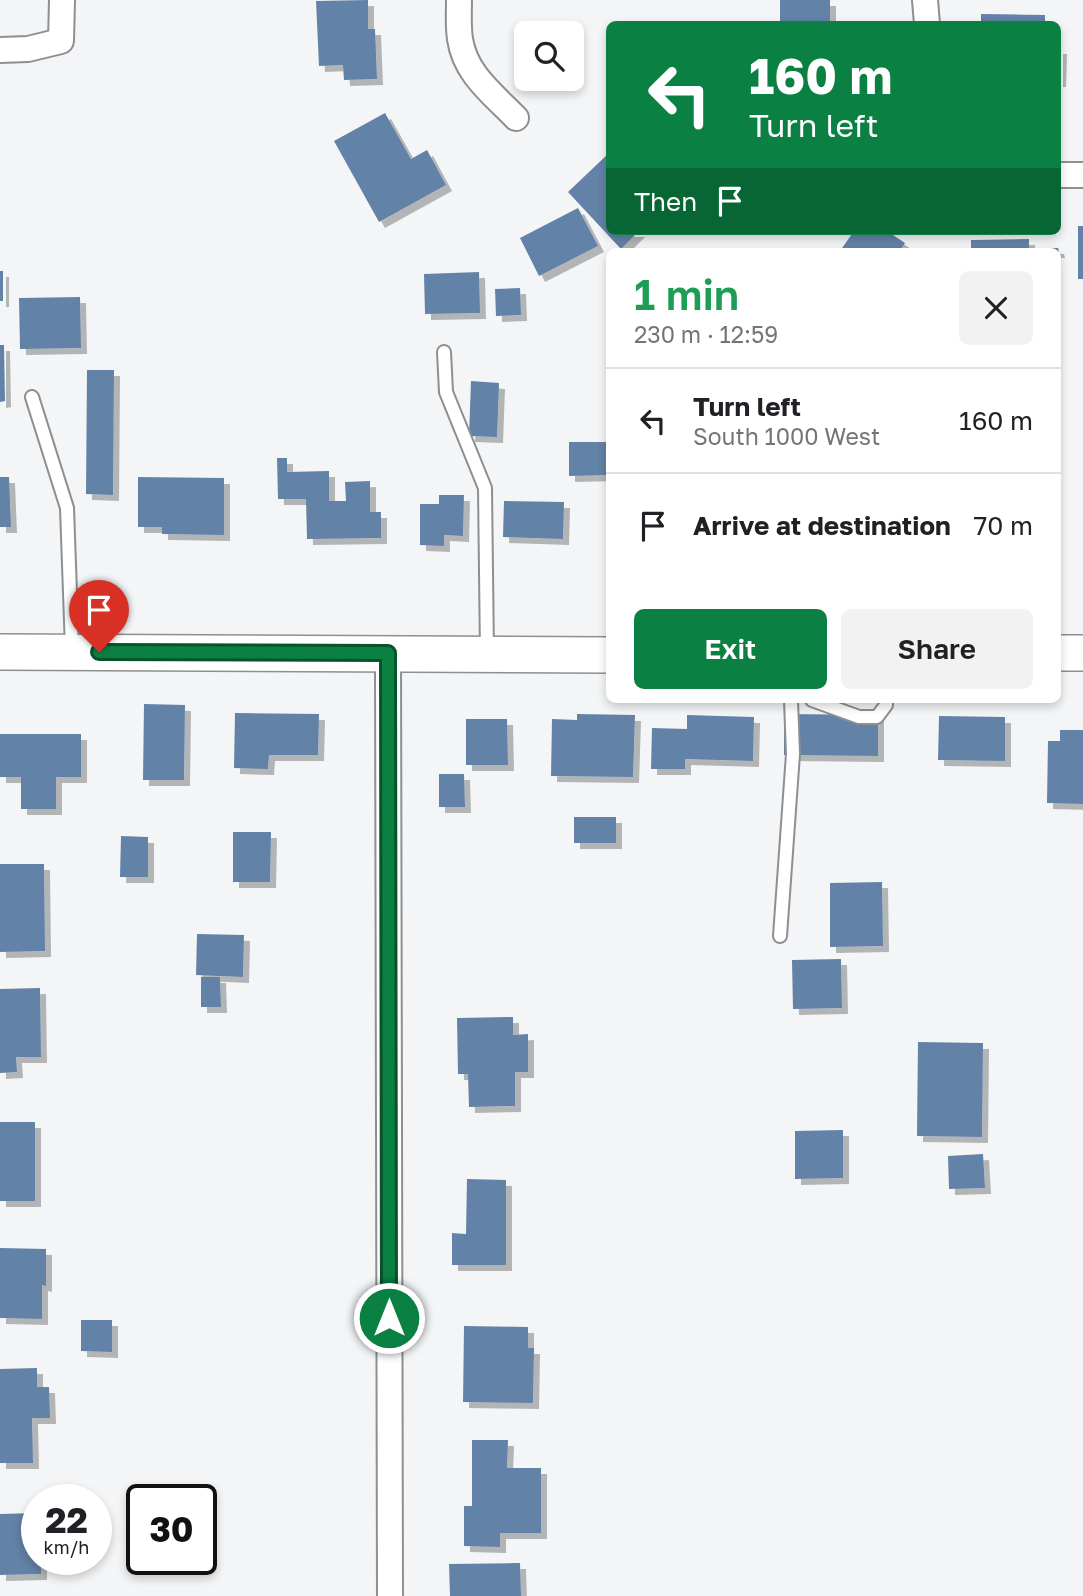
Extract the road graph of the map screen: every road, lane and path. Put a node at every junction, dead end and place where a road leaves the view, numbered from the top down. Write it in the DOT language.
graph roads {
  1 [pos="62,0"];
  2 [pos="459,0"];
  3 [pos="925,0"];
  4 [pos="927,21"];
  5 [pos="0,50"];
  6 [pos="516,118"];
  7 [pos="1061,175"];
  8 [pos="1083,175"];
  9 [pos="444,352"];
  10 [pos="32,397"];
  11 [pos="0,652"];
  12 [pos="73,652"];
  13 [pos="388,653"];
  14 [pos="1061,653"];
  15 [pos="1083,653"];
  16 [pos="487,654"];
  17 [pos="606,655"];
  18 [pos="791,703"];
  19 [pos="820,703"];
  20 [pos="886,703"];
  21 [pos="780,936"];
  22 [pos="390,1596"];
  1 -- 5 [label="street"];
  2 -- 6 [label="street"];
  3 -- 4 [label="street"];
  7 -- 8 [label="street"];
  9 -- 16 [label="lane"];
  10 -- 12 [label="lane"];
  11 -- 12 [label="main road"];
  12 -- 13 [label="main road"];
  13 -- 16 [label="main road"];
  13 -- 22 [label="street"];
  14 -- 15 [label="main road"];
  16 -- 17 [label="main road"];
  18 -- 21 [label="lane"];
  19 -- 20 [label="lane"];
}
